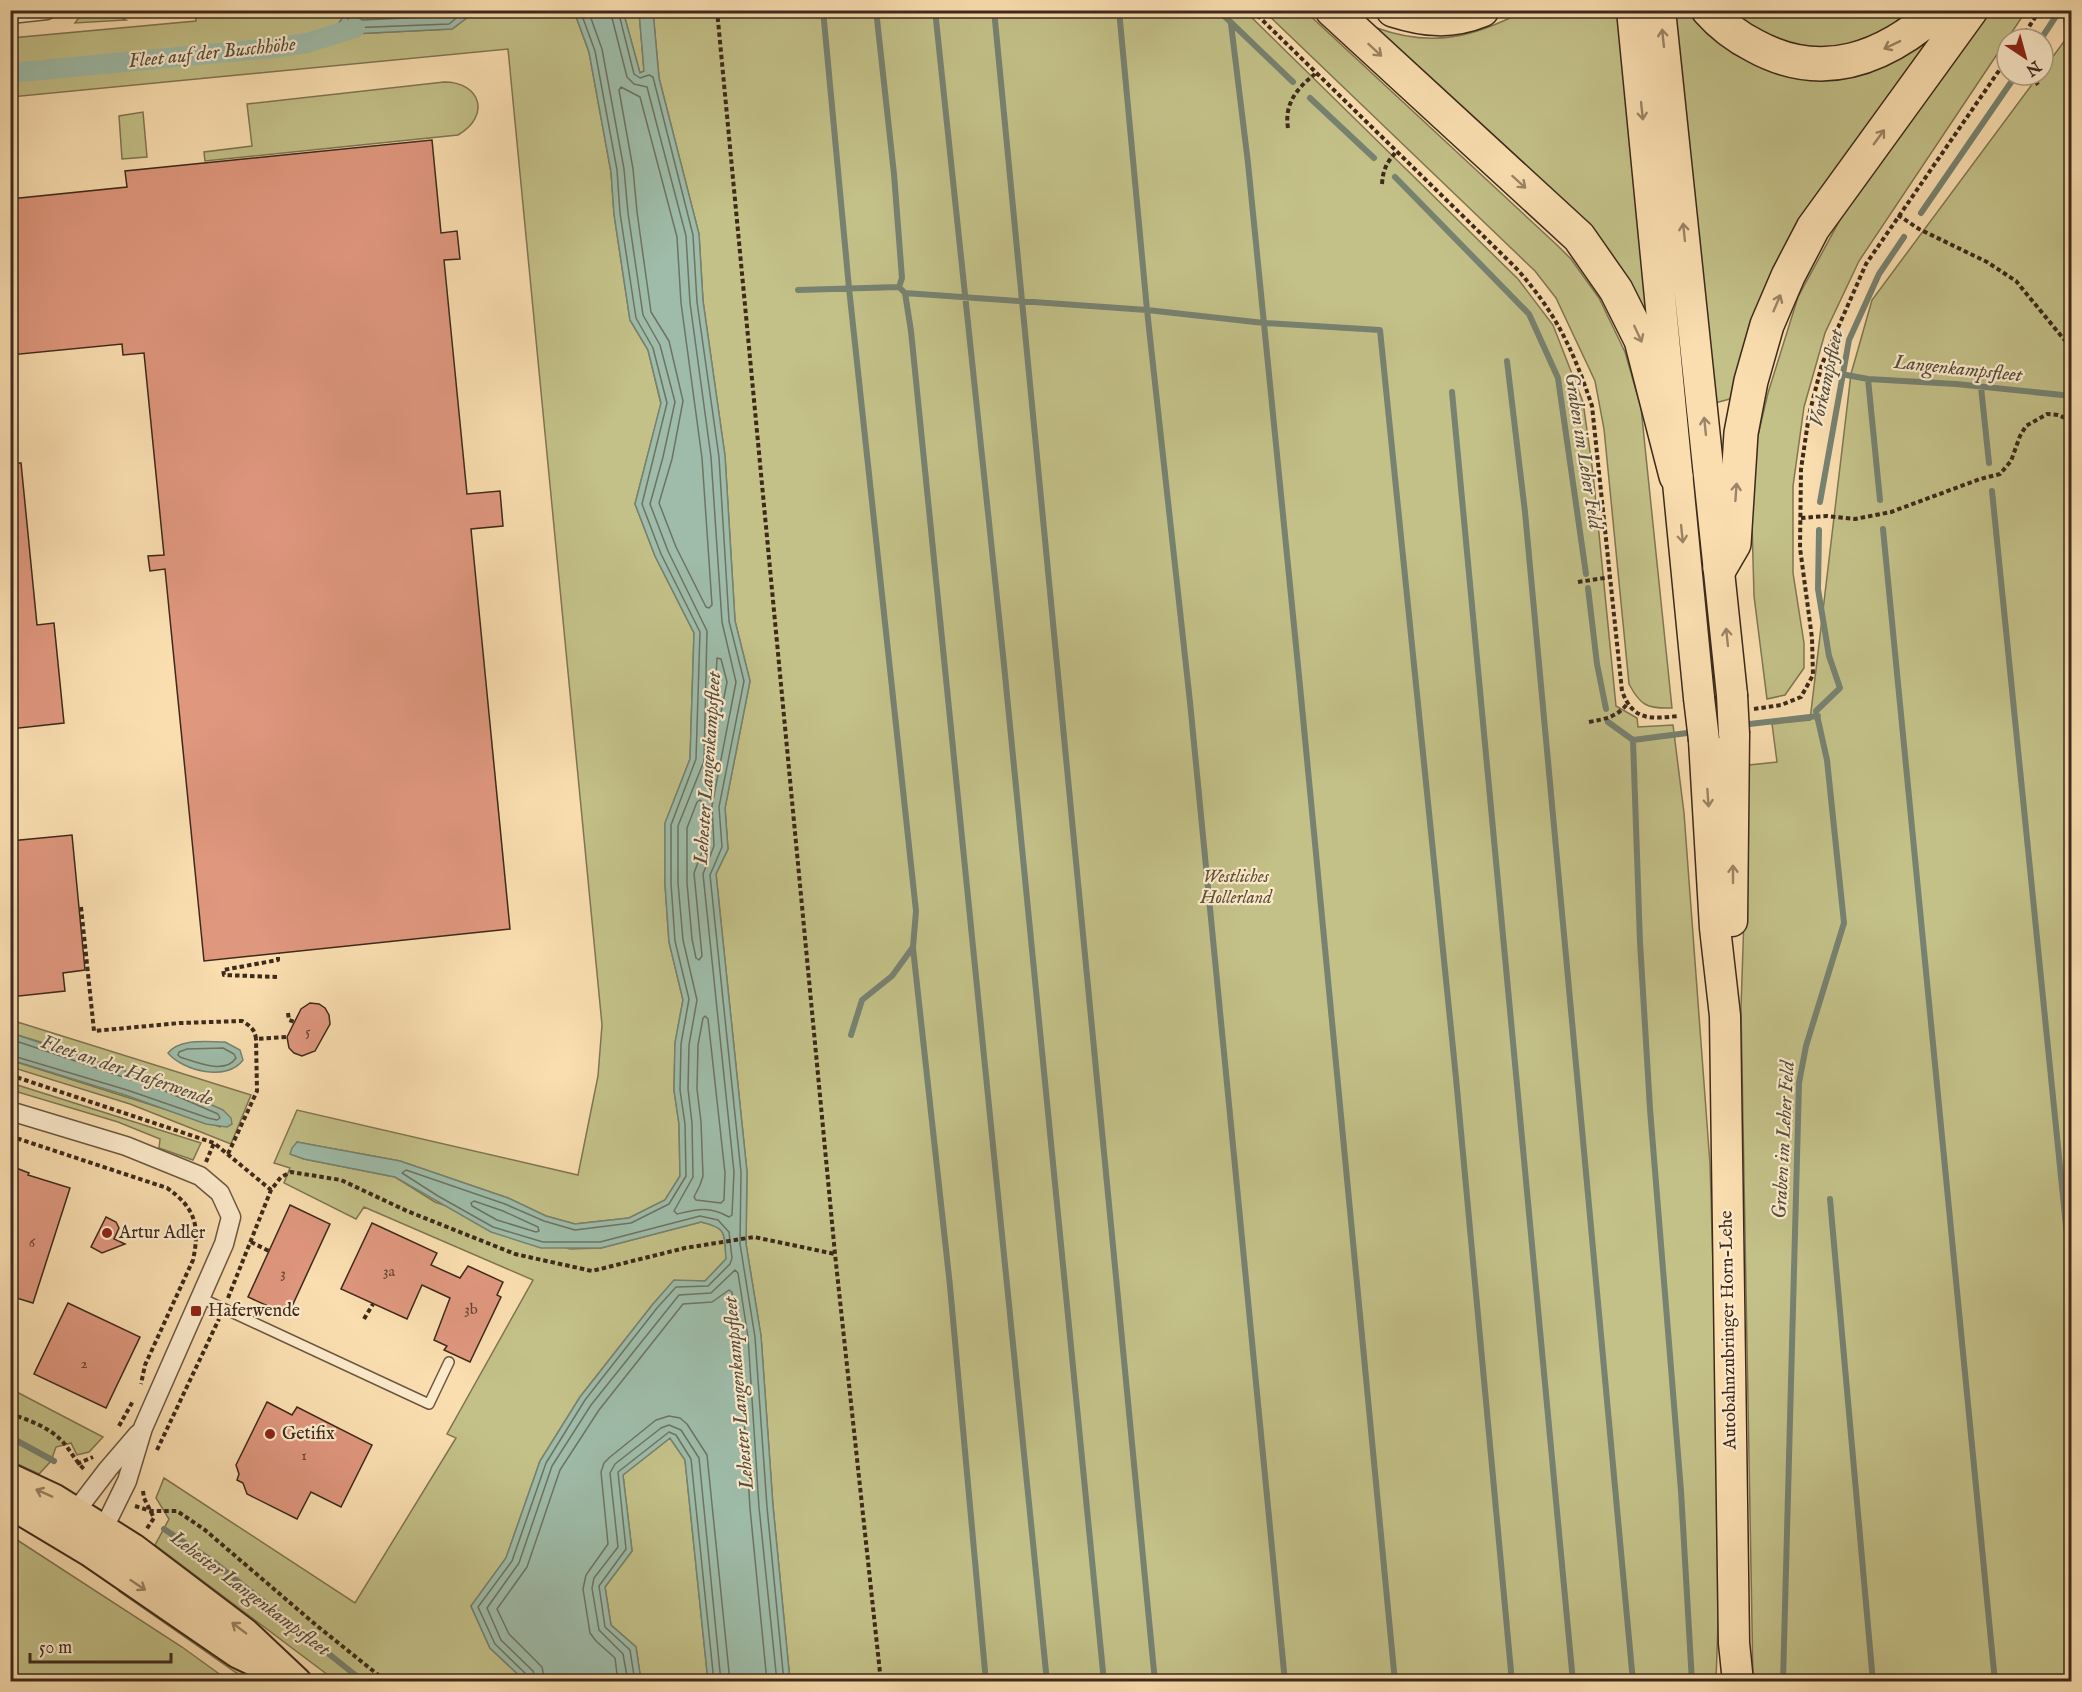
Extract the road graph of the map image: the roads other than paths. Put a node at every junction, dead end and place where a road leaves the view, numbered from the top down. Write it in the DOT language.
graph roads {
  1 [pos="47,10"];
  2 [pos="1332,10"];
  3 [pos="1393,10"];
  4 [pos="1482,10"];
  5 [pos="1632,10"];
  6 [pos="1660,10"];
  7 [pos="1708,10"];
  8 [pos="1939,10"];
  9 [pos="1971,10"];
  10 [pos="10,14"];
  11 [pos="1676,476"];
  12 [pos="1720,568"];
  13 [pos="1725,1016"];
  14 [pos="10,1111"];
  15 [pos="201,1299"];
  16 [pos="449,1362"];
  17 [pos="143,1428"];
  18 [pos="10,1479"];
  19 [pos="10,1504"];
  20 [pos="76,1511"];
  21 [pos="60,1534"];
  22 [pos="97,1541"];
  23 [pos="1734,1643"];
  24 [pos="297,1682"];
  25 [pos="1728,1682"];
  26 [pos="1738,1682"];
  1 -- 10 [label="street"];
  2 -- 11 [label="highway, one-way"];
  3 -- 4 [label="highway"];
  5 -- 11 [label="highway, one-way"];
  12 -- 6 [label="highway, one-way"];
  8 -- 7 [label="highway, one-way"];
  12 -- 9 [label="highway, one-way"];
  11 -- 13 [label="highway, one-way, bridge"];
  13 -- 12 [label="highway, one-way, bridge"];
  13 -- 23 [label="highway, Autobahnzubringer Horn-Lehe"];
  14 -- 15 [label="street"];
  15 -- 16 [label="lane"];
  15 -- 17 [label="street"];
  17 -- 20 [label="street"];
  17 -- 22 [label="street"];
  20 -- 18 [label="main road, one-way"];
  19 -- 21 [label="main road"];
  20 -- 21 [label="street"];
  20 -- 22 [label="main road"];
  21 -- 22 [label="main road"];
  22 -- 24 [label="main road"];
  23 -- 25 [label="highway, Autobahnzubringer Horn-Lehe"];
  23 -- 26 [label="highway, Autobahnzubringer Horn-Lehe"];
}
